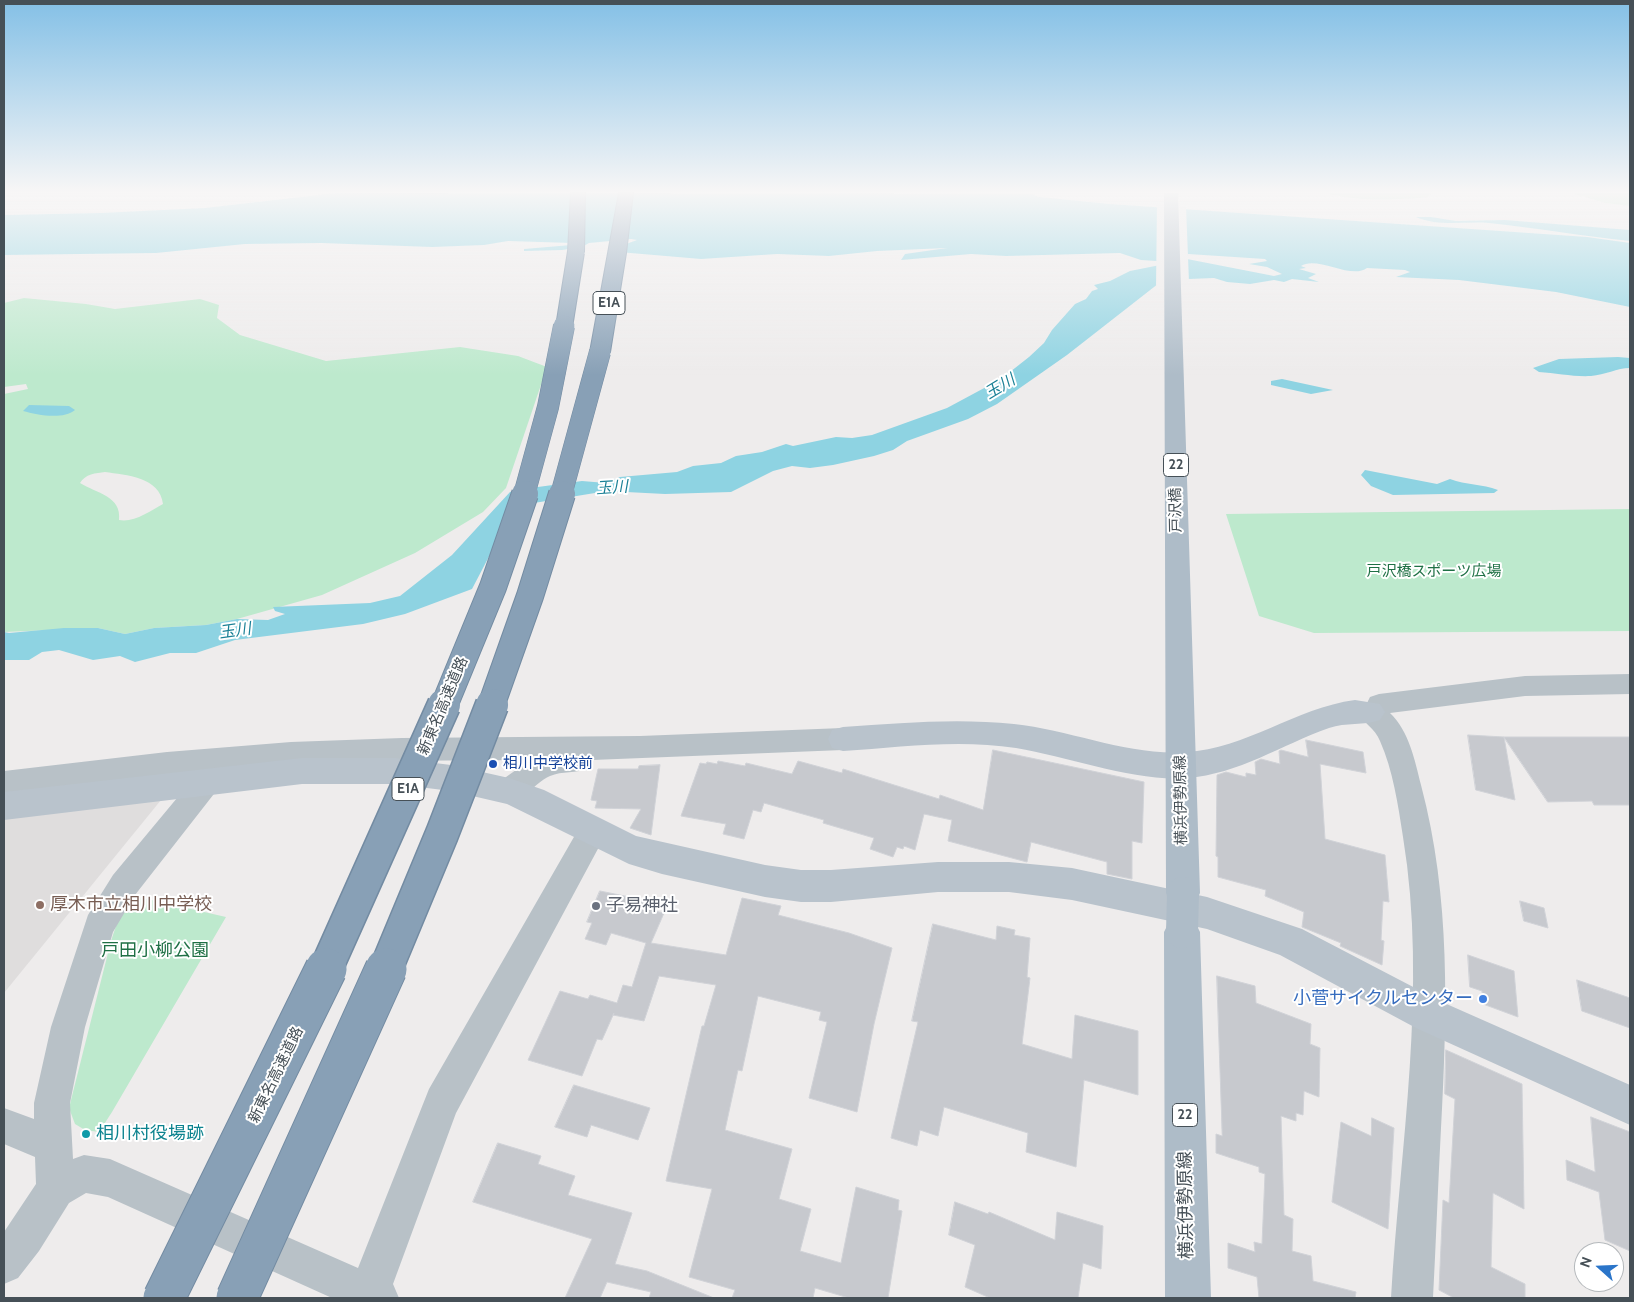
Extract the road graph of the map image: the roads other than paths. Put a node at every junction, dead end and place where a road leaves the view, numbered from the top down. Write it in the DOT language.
graph roads {
  1 [pos="576,254"];
  2 [pos="618,254"];
  3 [pos="1173,254"];
  4 [pos="1630,684"];
  5 [pos="1375,708"];
  6 [pos="843,739"];
  7 [pos="1180,752"];
  8 [pos="207,782"];
  9 [pos="4,784"];
  10 [pos="509,791"];
  11 [pos="4,806"];
  12 [pos="592,832"];
  13 [pos="1429,1015"];
  14 [pos="1630,1105"];
  15 [pos="4,1126"];
  16 [pos="54,1146"];
  17 [pos="55,1189"];
  18 [pos="4,1264"];
  19 [pos="371,1297"];
  20 [pos="164,1298"];
  21 [pos="237,1298"];
  22 [pos="1188,1298"];
  23 [pos="1412,1298"];
  1 -- 20 [label="highway, 新東名高速道路 / E1A, bridge"];
  2 -- 21 [label="highway, E1A, bridge"];
  3 -- 7 [label="main road, 戸沢橋 / 22"];
  4 -- 5 [label="street"];
  5 -- 7 [label="street"];
  5 -- 13 [label="street"];
  6 -- 7 [label="street"];
  6 -- 9 [label="street"];
  6 -- 10 [label="street"];
  7 -- 22 [label="main road, 横浜伊勢原線 / 22, bridge"];
  8 -- 10 [label="street"];
  8 -- 11 [label="street"];
  8 -- 16 [label="street"];
  10 -- 12 [label="street"];
  12 -- 13 [label="street"];
  12 -- 19 [label="street"];
  13 -- 14 [label="street"];
  13 -- 23 [label="street"];
  15 -- 16 [label="street"];
  16 -- 17 [label="street"];
  17 -- 18 [label="street"];
  17 -- 19 [label="street"];
}
